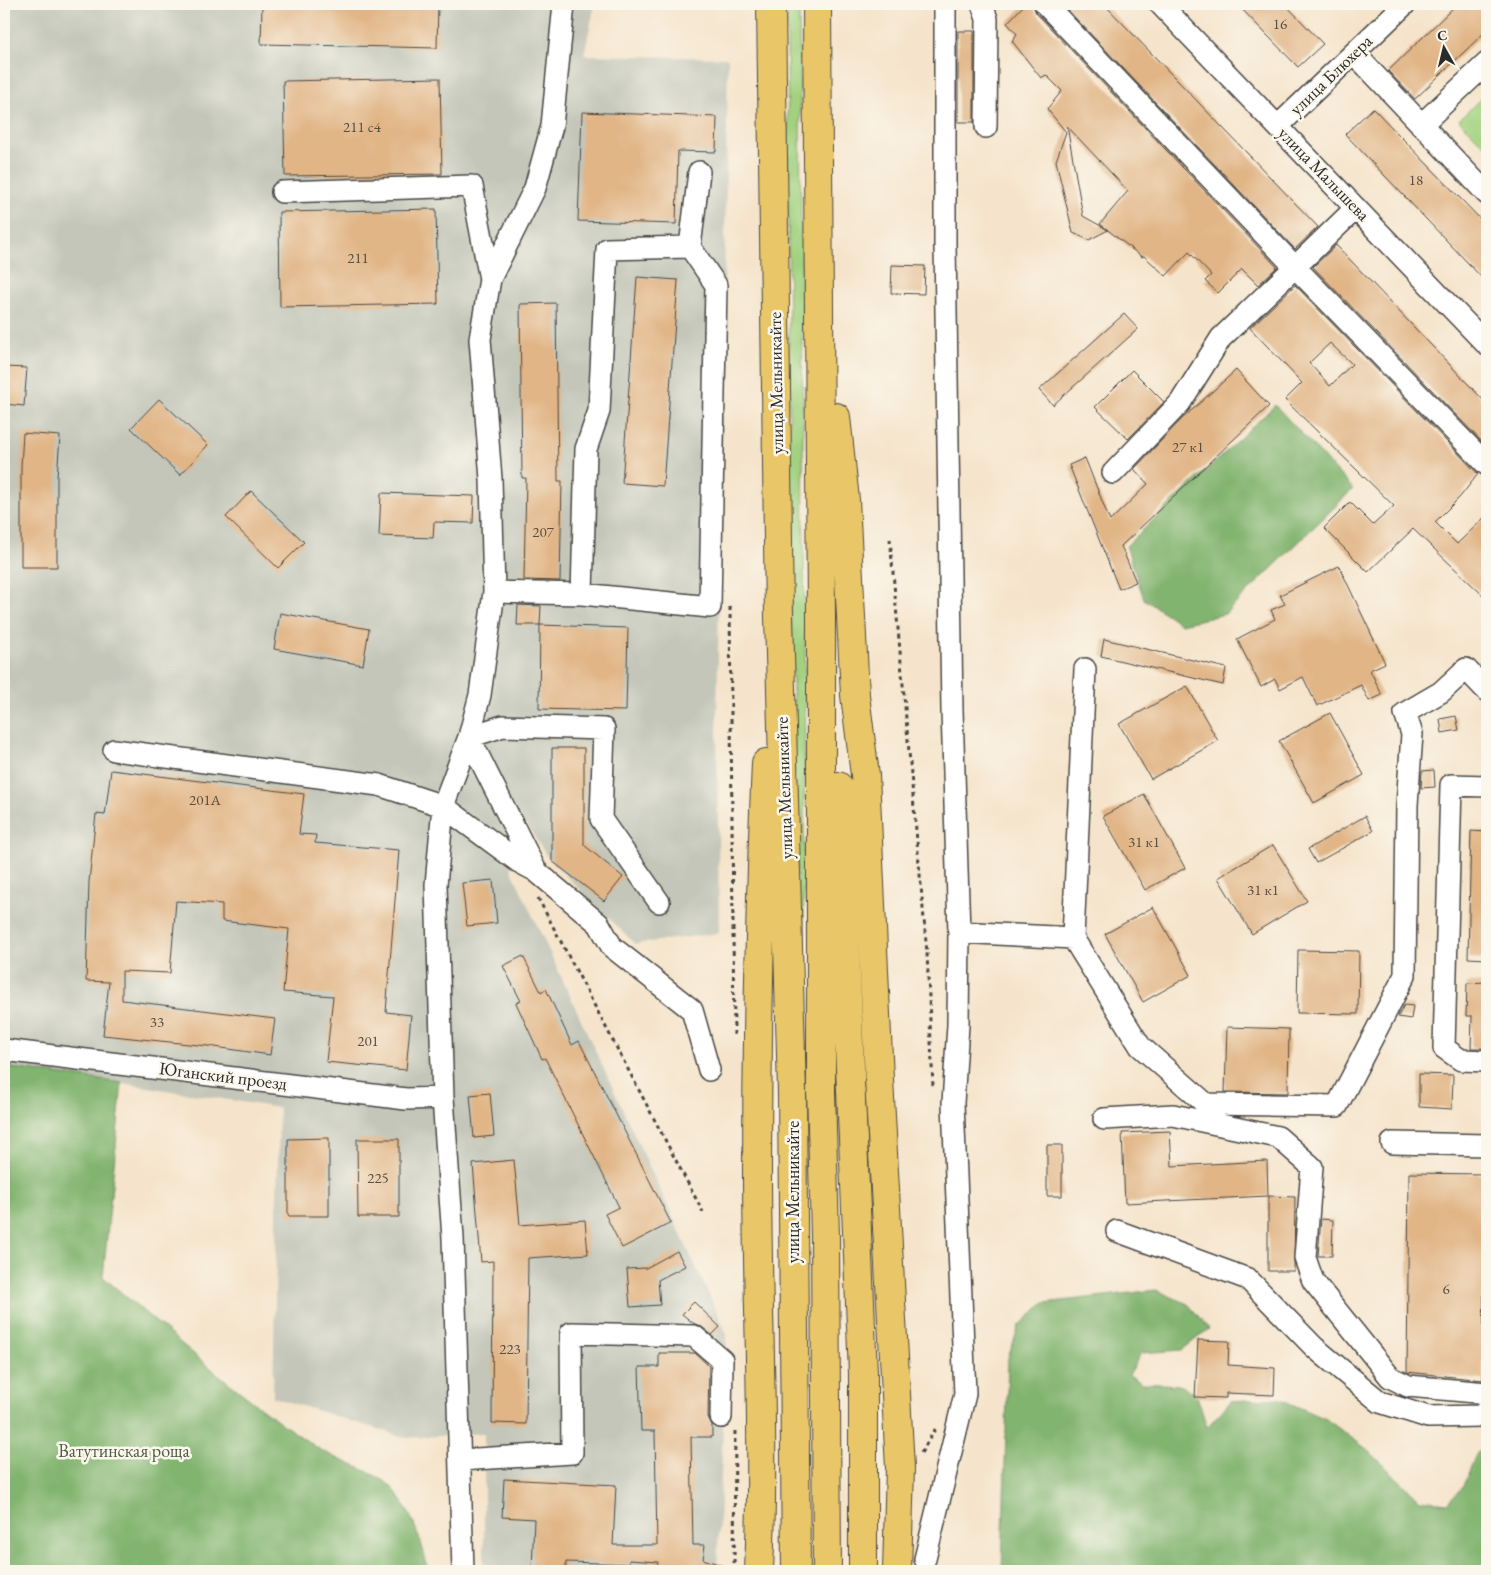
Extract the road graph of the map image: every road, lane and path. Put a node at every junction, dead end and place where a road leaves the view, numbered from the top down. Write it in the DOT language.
graph roads {
  1 [pos="564,4"];
  2 [pos="771,4"];
  3 [pos="817,4"];
  4 [pos="945,4"];
  5 [pos="982,4"];
  6 [pos="1045,4"];
  7 [pos="1160,4"];
  8 [pos="1405,4"];
  9 [pos="1354,53"];
  10 [pos="1487,63"];
  11 [pos="1421,125"];
  12 [pos="1278,126"];
  13 [pos="986,127"];
  14 [pos="699,172"];
  15 [pos="282,192"];
  16 [pos="1487,194"];
  17 [pos="1356,208"];
  18 [pos="690,247"];
  19 [pos="1295,267"];
  20 [pos="490,279"];
  21 [pos="820,315"];
  22 [pos="1487,345"];
  23 [pos="1487,465"];
  24 [pos="1113,473"];
  25 [pos="890,539"];
  26 [pos="494,592"];
  27 [pos="582,594"];
  28 [pos="822,615"];
  29 [pos="779,618"];
  30 [pos="1085,669"];
  31 [pos="1487,691"];
  32 [pos="469,738"];
  33 [pos="114,750"];
  34 [pos="1487,786"];
  35 [pos="443,806"];
  36 [pos="536,871"];
  37 [pos="537,897"];
  38 [pos="659,902"];
  39 [pos="959,932"];
  40 [pos="1073,938"];
  41 [pos="4,1050"];
  42 [pos="1487,1061"];
  43 [pos="709,1070"];
  44 [pos="934,1090"];
  45 [pos="443,1098"];
  46 [pos="1104,1118"];
  47 [pos="1392,1144"];
  48 [pos="1487,1145"];
  49 [pos="702,1212"];
  50 [pos="1117,1232"];
  51 [pos="1487,1393"];
  52 [pos="1487,1410"];
  53 [pos="721,1417"];
  54 [pos="940,1420"];
  55 [pos="460,1460"];
  56 [pos="916,1461"];
  57 [pos="925,1559"];
  58 [pos="463,1571"];
  59 [pos="759,1571"];
  60 [pos="796,1571"];
  61 [pos="827,1571"];
  62 [pos="863,1571"];
  63 [pos="897,1571"];
  1 -- 20 [label="street"];
  2 -- 29 [label="main road, улица Мельникайте"];
  3 -- 21 [label="main road, улица Мельникайте"];
  4 -- 39 [label="street"];
  5 -- 13 [label="street"];
  6 -- 19 [label="street"];
  7 -- 12 [label="street, улица Малышева"];
  8 -- 9 [label="street, улица Блюхера"];
  9 -- 11 [label="street"];
  9 -- 12 [label="street, улица Блюхера"];
  10 -- 11 [label="street"];
  11 -- 16 [label="street"];
  12 -- 17 [label="street, улица Малышева"];
  14 -- 18 [label="street"];
  15 -- 20 [label="street"];
  17 -- 19 [label="street"];
  17 -- 22 [label="street, улица Малышева"];
  18 -- 27 [label="street"];
  18 -- 27 [label="street"];
  19 -- 23 [label="street"];
  19 -- 24 [label="street"];
  20 -- 26 [label="street"];
  21 -- 28 [label="main road, улица Мельникайте"];
  21 -- 63 [label="main road, bridge"];
  25 -- 44 [label="path"];
  26 -- 27 [label="street"];
  26 -- 32 [label="street"];
  28 -- 61 [label="main road, улица Мельникайте"];
  28 -- 62 [label="main road"];
  29 -- 59 [label="main road"];
  29 -- 60 [label="main road, улица Мельникайте, bridge"];
  30 -- 40 [label="street"];
  31 -- 40 [label="street"];
  32 -- 35 [label="street"];
  32 -- 36 [label="street"];
  32 -- 38 [label="street"];
  33 -- 35 [label="street"];
  34 -- 42 [label="street"];
  35 -- 36 [label="street"];
  35 -- 45 [label="street"];
  36 -- 43 [label="street"];
  37 -- 49 [label="path"];
  39 -- 40 [label="street"];
  39 -- 57 [label="street"];
  41 -- 45 [label="street, Юганский проезд"];
  45 -- 55 [label="street"];
  46 -- 51 [label="street"];
  47 -- 48 [label="street"];
  50 -- 52 [label="street"];
  53 -- 55 [label="street"];
  54 -- 56 [label="path"];
  55 -- 58 [label="street"];
}
